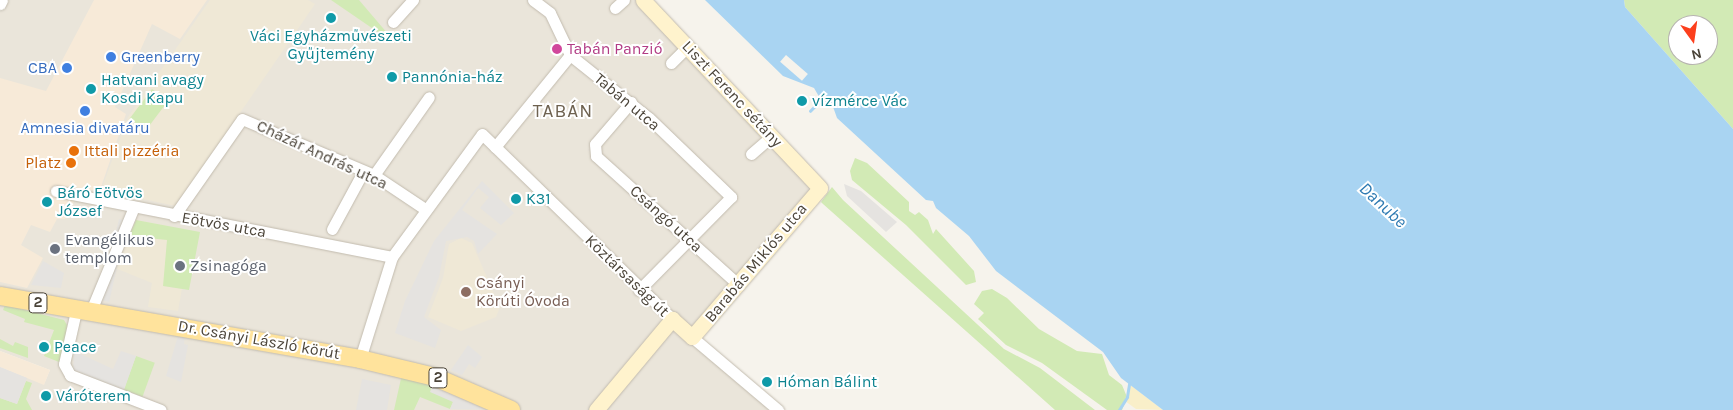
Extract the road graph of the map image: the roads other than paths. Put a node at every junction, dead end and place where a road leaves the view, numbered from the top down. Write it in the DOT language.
graph roads {
  1 [pos="2,0"];
  2 [pos="413,0"];
  3 [pos="533,0"];
  4 [pos="643,0"];
  5 [pos="0,4"];
  6 [pos="392,22"];
  7 [pos="688,46"];
  8 [pos="570,55"];
  9 [pos="671,63"];
  10 [pos="429,97"];
  11 [pos="631,102"];
  12 [pos="772,136"];
  13 [pos="495,147"];
  14 [pos="751,154"];
  15 [pos="369,174"];
  16 [pos="820,188"];
  17 [pos="56,191"];
  18 [pos="134,207"];
  19 [pos="425,209"];
  20 [pos="174,216"];
  21 [pos="332,230"];
  22 [pos="691,239"];
  23 [pos="392,257"];
  24 [pos="739,285"];
  25 [pos="639,290"];
  26 [pos="0,296"];
  27 [pos="83,312"];
  28 [pos="672,319"];
  29 [pos="692,337"];
  30 [pos="360,359"];
  31 [pos="161,410"];
  32 [pos="511,410"];
  33 [pos="596,410"];
  34 [pos="778,410"];
  1 -- 5 [label="street"];
  2 -- 6 [label="street"];
  3 -- 8 [label="street, Tabán utca"];
  4 -- 7 [label="street, Liszt Ferenc sétány"];
  7 -- 9 [label="street"];
  7 -- 12 [label="street, Liszt Ferenc sétány"];
  8 -- 11 [label="street, Tabán utca"];
  8 -- 13 [label="street"];
  10 -- 15 [label="street"];
  11 -- 22 [label="street, Csángó utca"];
  11 -- 22 [label="street, Tabán utca"];
  12 -- 14 [label="street"];
  12 -- 16 [label="street, Liszt Ferenc sétány"];
  13 -- 19 [label="street, Köztársaság út"];
  13 -- 25 [label="street, Köztársaság út"];
  15 -- 19 [label="street, Cházár András utca"];
  15 -- 20 [label="street, Cházár András utca"];
  15 -- 21 [label="street"];
  16 -- 24 [label="street, Barabás Miklós utca"];
  17 -- 18 [label="street, Eötvös utca"];
  18 -- 20 [label="street, Eötvös utca"];
  18 -- 27 [label="street"];
  19 -- 23 [label="street"];
  20 -- 23 [label="street, Eötvös utca"];
  22 -- 24 [label="street, Csángó utca"];
  22 -- 25 [label="street"];
  23 -- 30 [label="street"];
  24 -- 29 [label="street, Barabás Miklós utca"];
  25 -- 28 [label="street, Köztársaság út"];
  26 -- 27 [label="main road, Dr. Csányi László körút / 2"];
  27 -- 30 [label="main road, Dr. Csányi László körút / 2"];
  27 -- 31 [label="street"];
  28 -- 29 [label="street, Köztársaság út"];
  28 -- 33 [label="street"];
  29 -- 34 [label="street, Köztársaság út"];
  30 -- 32 [label="main road, Dr. Csányi László körút / 2"];
}
